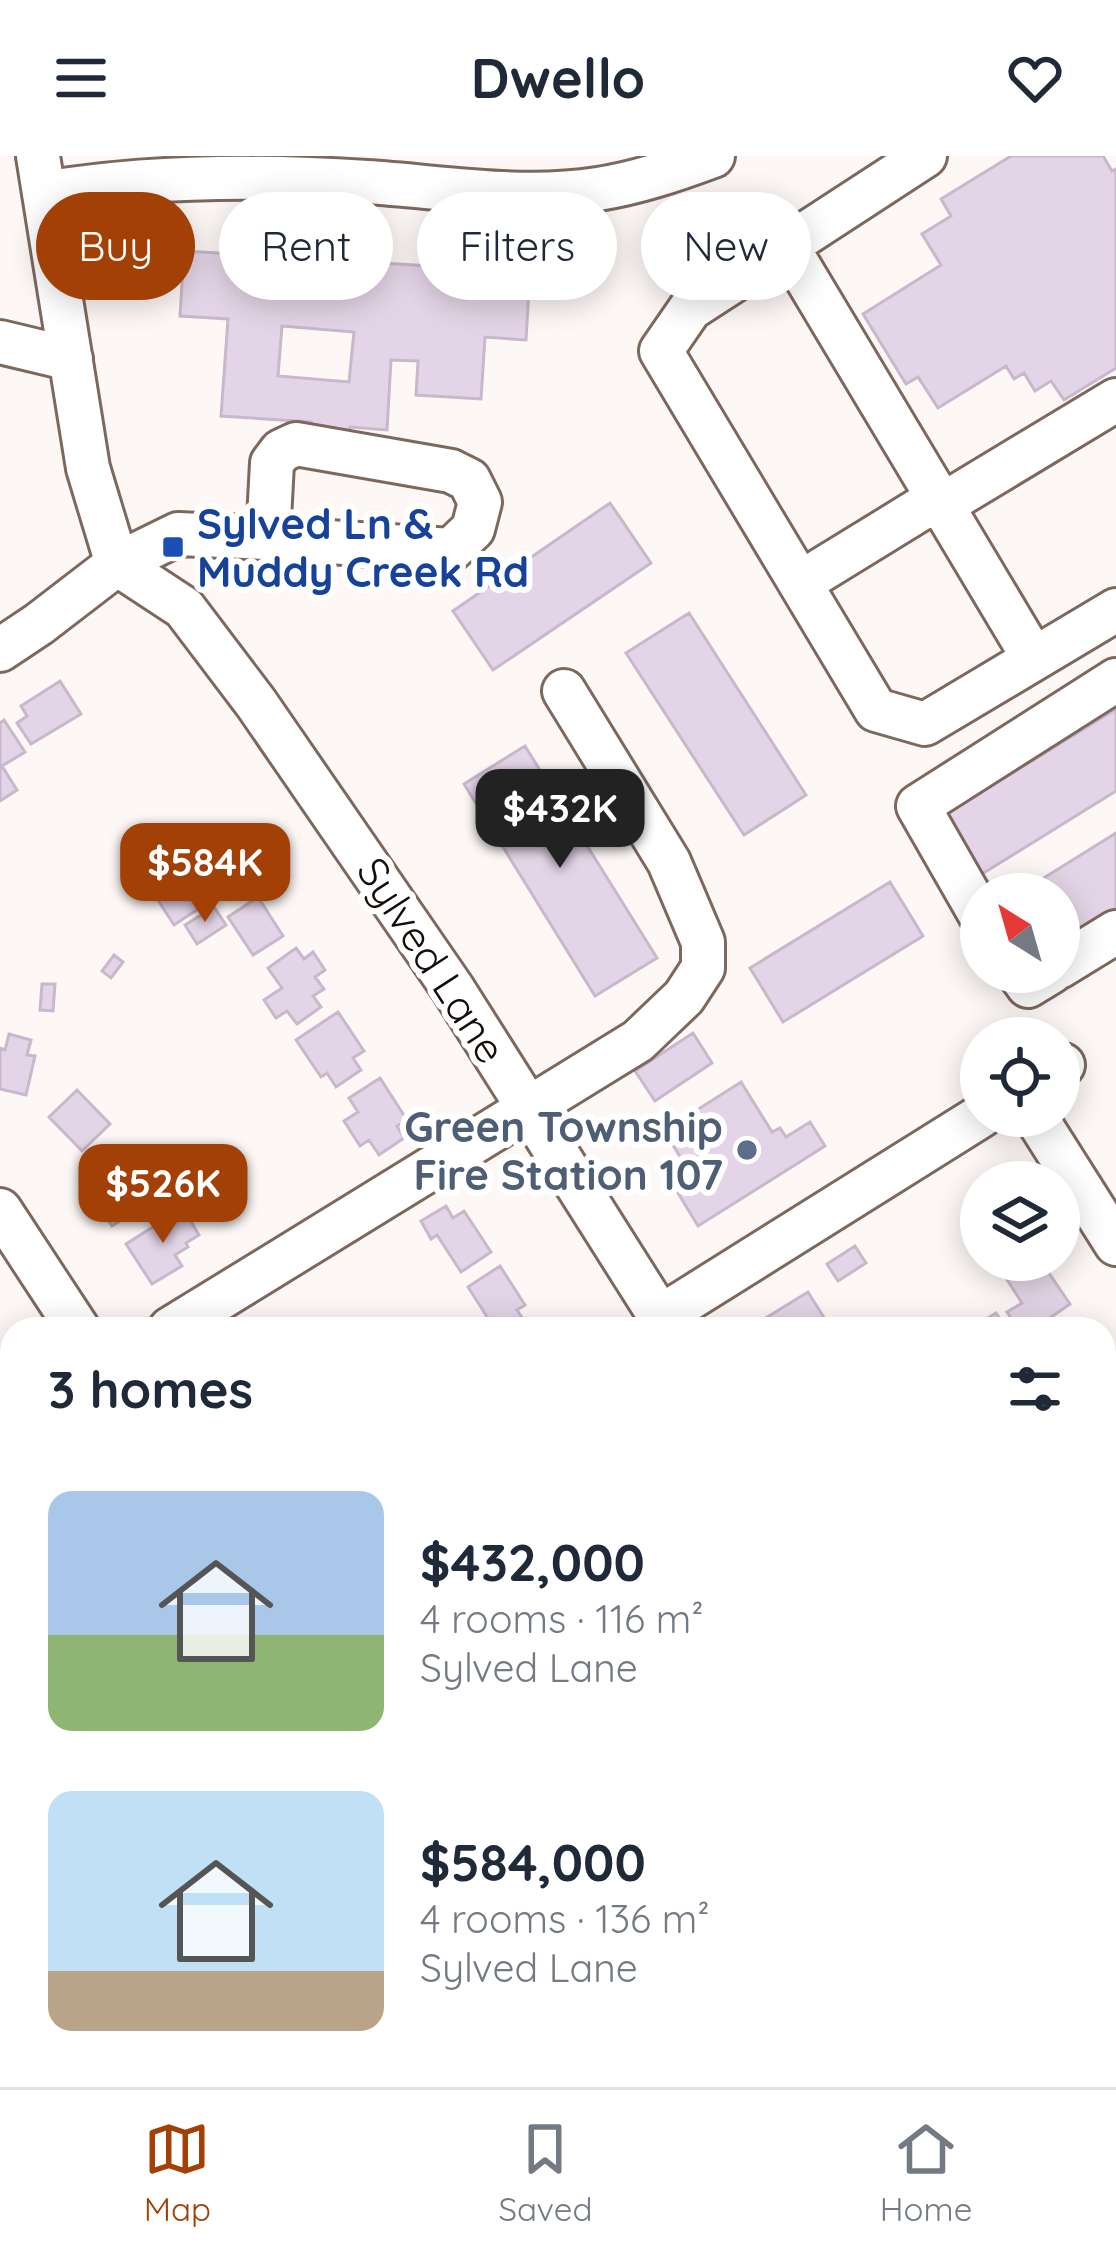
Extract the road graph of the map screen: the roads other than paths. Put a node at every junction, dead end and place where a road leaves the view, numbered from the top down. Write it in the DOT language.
graph roads {
  1 [pos="713,156"];
  2 [pos="925,156"];
  3 [pos="42,174"];
  4 [pos="811,230"];
  5 [pos="811,286"];
  6 [pos="704,300"];
  7 [pos="0,342"];
  8 [pos="71,359"];
  9 [pos="1116,400"];
  10 [pos="942,505"];
  11 [pos="268,538"];
  12 [pos="117,564"];
  13 [pos="800,583"];
  14 [pos="1116,610"];
  15 [pos="0,650"];
  16 [pos="1034,659"];
  17 [pos="1116,680"];
  18 [pos="564,691"];
  19 [pos="960,879"];
  20 [pos="1116,932"];
  21 [pos="1080,954"];
  22 [pos="529,1110"];
  23 [pos="960,1130"];
  24 [pos="1048,1137"];
  25 [pos="0,1210"];
  26 [pos="1116,1244"];
  27 [pos="70,1317"];
  28 [pos="190,1317"];
  29 [pos="660,1317"];
  30 [pos="673,1317"];
  1 -- 3 [label="street"];
  2 -- 4 [label="street"];
  3 -- 8 [label="street"];
  5 -- 10 [label="street"];
  6 -- 13 [label="street"];
  7 -- 8 [label="street"];
  8 -- 12 [label="street"];
  9 -- 10 [label="street"];
  10 -- 13 [label="street"];
  10 -- 16 [label="street"];
  11 -- 11 [label="street"];
  11 -- 12 [label="street"];
  12 -- 15 [label="street"];
  12 -- 22 [label="street, Sylved Lane"];
  13 -- 16 [label="street"];
  14 -- 16 [label="street"];
  17 -- 19 [label="street"];
  18 -- 22 [label="street"];
  20 -- 21 [label="street"];
  22 -- 28 [label="street"];
  22 -- 29 [label="street, Sylved Lane"];
  23 -- 30 [label="street"];
  24 -- 26 [label="street"];
  25 -- 27 [label="street"];
}
